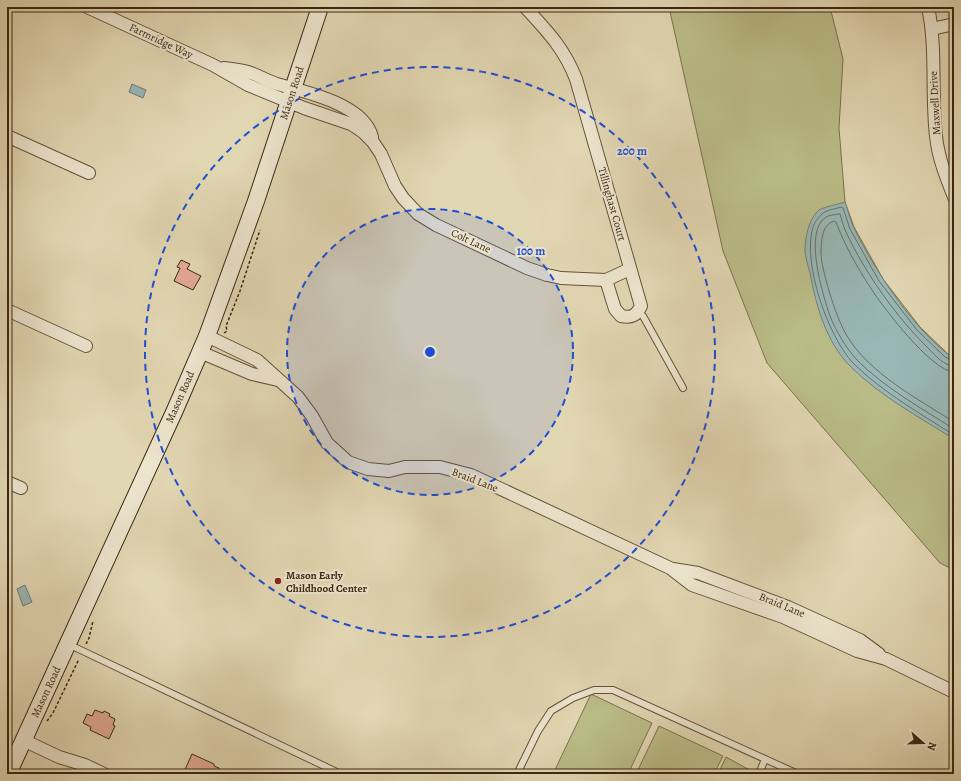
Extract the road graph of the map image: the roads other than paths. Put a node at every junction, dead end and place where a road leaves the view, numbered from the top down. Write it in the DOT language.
graph roads {
  1 [pos="87,7"];
  2 [pos="320,7"];
  3 [pos="525,7"];
  4 [pos="928,7"];
  5 [pos="954,24"];
  6 [pos="932,29"];
  7 [pos="291,95"];
  8 [pos="7,136"];
  9 [pos="89,173"];
  10 [pos="954,197"];
  11 [pos="630,269"];
  12 [pos="606,280"];
  13 [pos="7,310"];
  14 [pos="638,312"];
  15 [pos="207,336"];
  16 [pos="86,346"];
  17 [pos="200,352"];
  18 [pos="280,381"];
  19 [pos="683,388"];
  20 [pos="7,482"];
  21 [pos="21,488"];
  22 [pos="67,644"];
  23 [pos="954,692"];
  24 [pos="23,740"];
  25 [pos="766,759"];
  26 [pos="8,774"];
  27 [pos="104,774"];
  28 [pos="341,774"];
  29 [pos="517,774"];
  30 [pos="759,774"];
  31 [pos="798,774"];
  1 -- 7 [label="street, Farmridge Way"];
  2 -- 7 [label="main road, Mason Road"];
  3 -- 11 [label="street, Tillinghast Court"];
  4 -- 6 [label="street, Maxwell Drive"];
  5 -- 6 [label="street"];
  6 -- 10 [label="street, Maxwell Drive"];
  7 -- 12 [label="street, Colt Lane"];
  7 -- 15 [label="main road, Mason Road"];
  8 -- 9 [label="street"];
  11 -- 12 [label="street, Colt Lane"];
  11 -- 14 [label="street, Tillinghast Court"];
  12 -- 14 [label="street"];
  13 -- 16 [label="street"];
  14 -- 19 [label="lane"];
  15 -- 17 [label="main road, Mason Road"];
  15 -- 18 [label="street, Braid Lane"];
  17 -- 18 [label="street, Braid Lane"];
  17 -- 22 [label="main road, Mason Road"];
  18 -- 23 [label="street, Braid Lane"];
  20 -- 21 [label="street"];
  22 -- 24 [label="main road, Mason Road"];
  22 -- 28 [label="lane"];
  24 -- 26 [label="main road, Mason Road"];
  24 -- 27 [label="street"];
  25 -- 29 [label="lane"];
  25 -- 30 [label="lane"];
  25 -- 31 [label="lane"];
}
